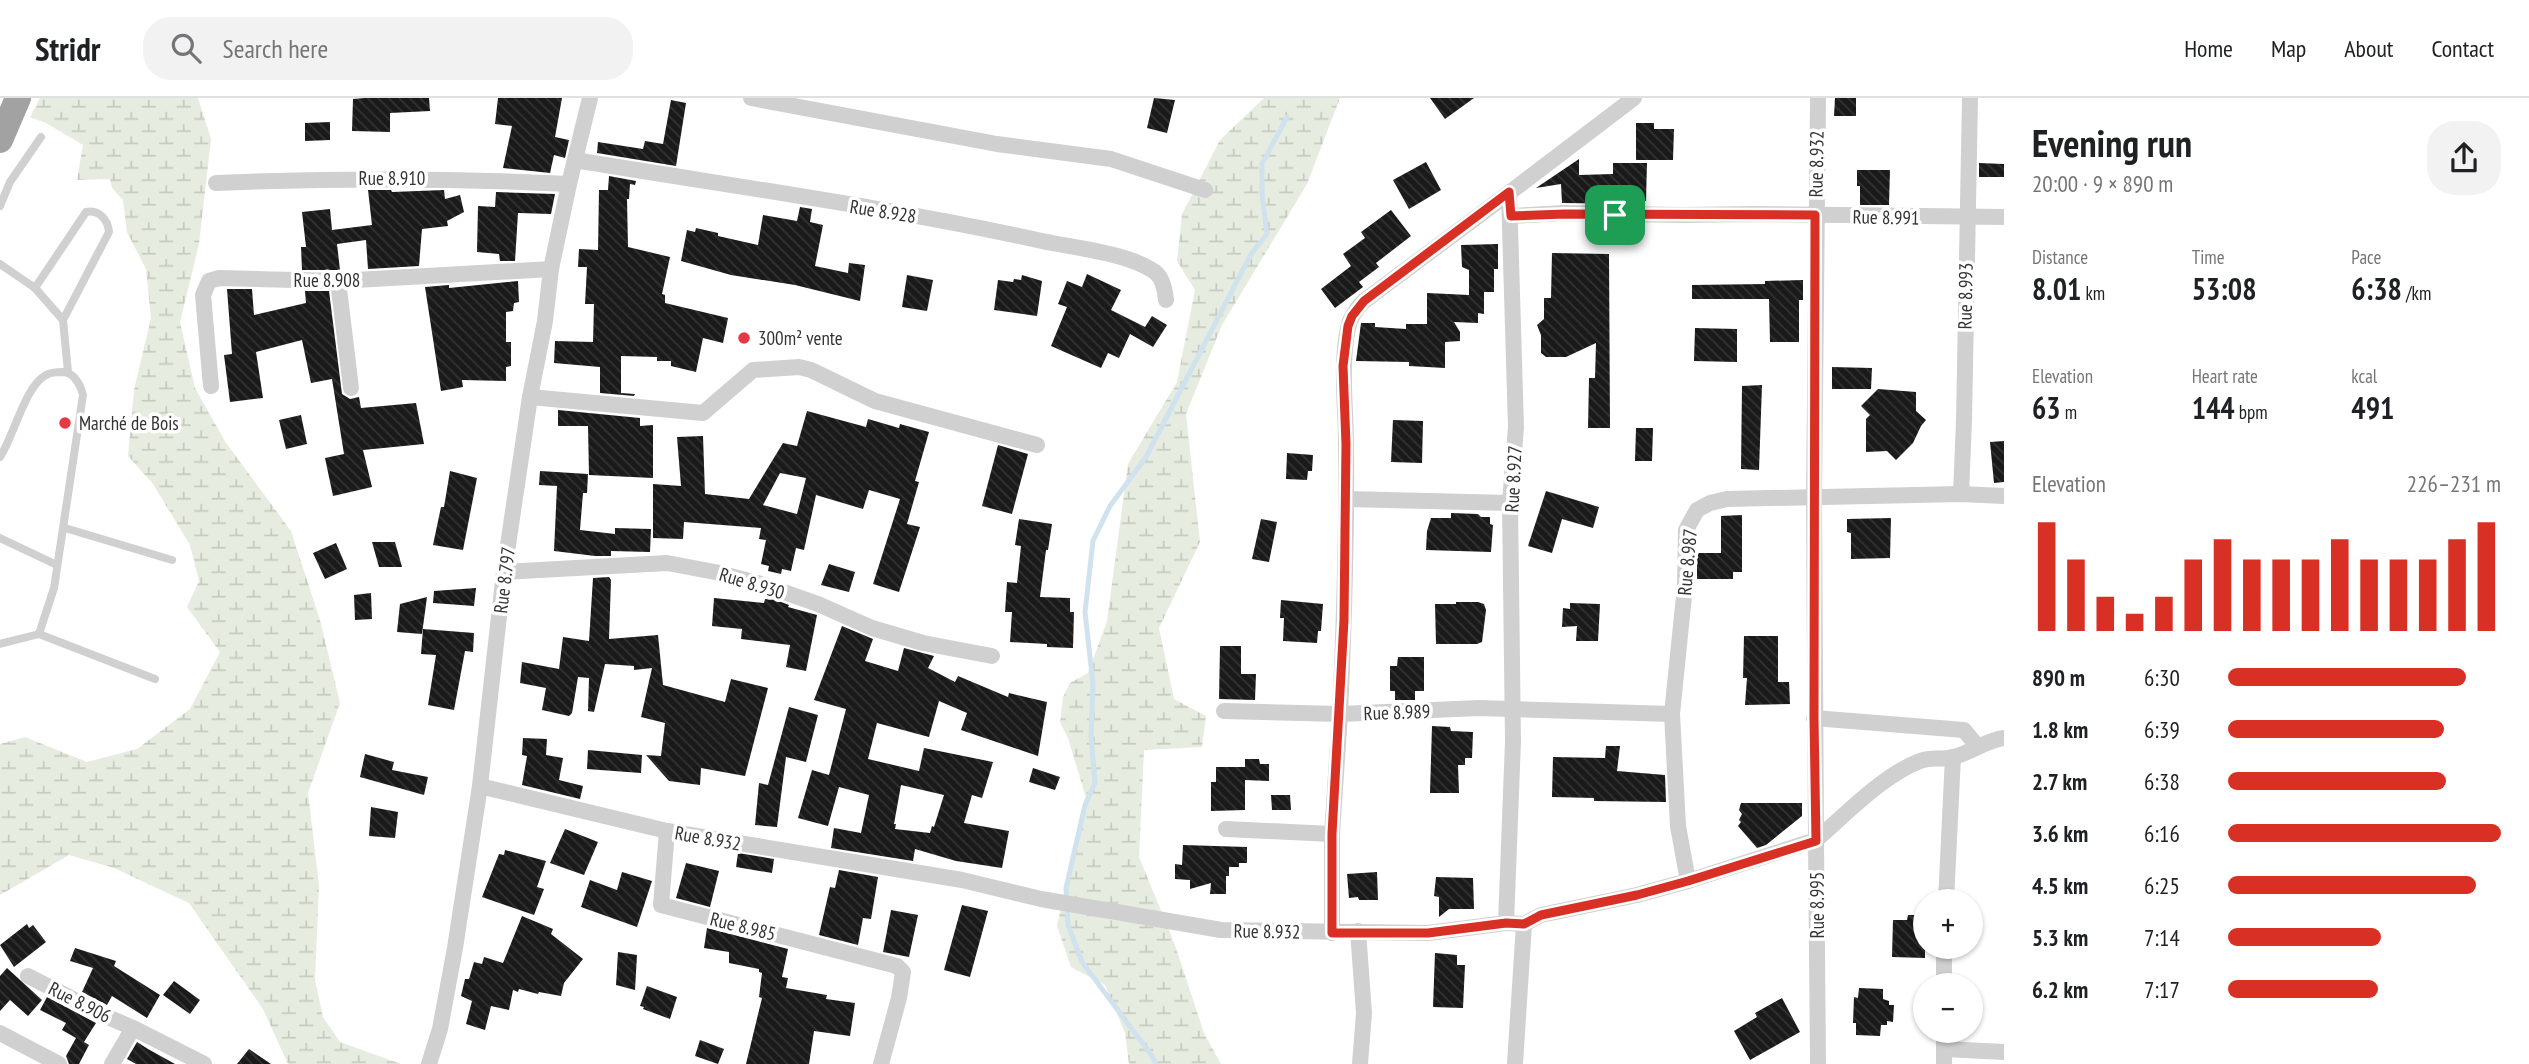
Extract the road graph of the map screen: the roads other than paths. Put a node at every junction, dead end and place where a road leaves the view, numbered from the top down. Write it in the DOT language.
graph roads {
  1 [pos="590,98"];
  2 [pos="751,98"];
  3 [pos="1634,98"];
  4 [pos="1818,98"];
  5 [pos="1969,98"];
  6 [pos="41,137"];
  7 [pos="575,160"];
  8 [pos="216,183"];
  9 [pos="569,184"];
  10 [pos="1206,190"];
  11 [pos="1509,192"];
  12 [pos="0,206"];
  13 [pos="1815,215"];
  14 [pos="1511,216"];
  15 [pos="1967,216"];
  16 [pos="2004,217"];
  17 [pos="0,264"];
  18 [pos="551,269"];
  19 [pos="338,281"];
  20 [pos="35,288"];
  21 [pos="1166,300"];
  22 [pos="64,320"];
  23 [pos="68,372"];
  24 [pos="211,386"];
  25 [pos="351,388"];
  26 [pos="530,397"];
  27 [pos="1037,445"];
  28 [pos="0,457"];
  29 [pos="1961,494"];
  30 [pos="2004,496"];
  31 [pos="1814,497"];
  32 [pos="1346,499"];
  33 [pos="1510,503"];
  34 [pos="65,528"];
  35 [pos="0,538"];
  36 [pos="172,560"];
  37 [pos="57,565"];
  38 [pos="504,572"];
  39 [pos="39,634"];
  40 [pos="0,644"];
  41 [pos="992,656"];
  42 [pos="155,679"];
  43 [pos="1513,709"];
  44 [pos="1224,711"];
  45 [pos="1340,714"];
  46 [pos="1672,714"];
  47 [pos="1814,718"];
  48 [pos="2004,738"];
  49 [pos="1977,746"];
  50 [pos="1953,757"];
  51 [pos="480,786"];
  52 [pos="1226,830"];
  53 [pos="667,831"];
  54 [pos="1332,834"];
  55 [pos="1816,841"];
  56 [pos="1688,881"];
  57 [pos="1947,889"];
  58 [pos="1506,923"];
  59 [pos="1524,924"];
  60 [pos="1358,931"];
  61 [pos="1332,933"];
  62 [pos="28,975"];
  63 [pos="133,1028"];
  64 [pos="0,1033"];
  65 [pos="2004,1052"];
  66 [pos="1944,1057"];
  67 [pos="59,1064"];
  68 [pos="112,1064"];
  69 [pos="204,1064"];
  70 [pos="429,1064"];
  71 [pos="881,1064"];
  72 [pos="1360,1064"];
  73 [pos="1515,1064"];
  74 [pos="1818,1064"];
  1 -- 7 [label="street, Rue 8.797"];
  2 -- 10 [label="street"];
  3 -- 11 [label="street"];
  4 -- 13 [label="street, Rue 8.932"];
  5 -- 15 [label="street, Rue 8.993"];
  6 -- 12 [label="lane"];
  7 -- 9 [label="street, Rue 8.797"];
  7 -- 21 [label="street, Rue 8.928"];
  8 -- 9 [label="street, Rue 8.910"];
  9 -- 18 [label="street, Rue 8.797"];
  11 -- 14 [label="street, Rue 8.927"];
  11 -- 32 [label="street"];
  13 -- 14 [label="street, Rue 8.991"];
  13 -- 15 [label="street, Rue 8.991"];
  13 -- 31 [label="street, Rue 8.932"];
  14 -- 33 [label="street, Rue 8.927"];
  15 -- 16 [label="street, Rue 8.991"];
  15 -- 29 [label="street, Rue 8.993"];
  17 -- 20 [label="lane"];
  18 -- 19 [label="street, Rue 8.908"];
  18 -- 26 [label="street, Rue 8.797"];
  19 -- 24 [label="street, Rue 8.908"];
  19 -- 25 [label="street"];
  20 -- 22 [label="lane"];
  20 -- 22 [label="lane"];
  22 -- 23 [label="lane"];
  23 -- 28 [label="lane"];
  23 -- 34 [label="lane"];
  26 -- 27 [label="street"];
  26 -- 38 [label="street, Rue 8.797"];
  29 -- 30 [label="street, Rue 8.987"];
  29 -- 31 [label="street, Rue 8.987"];
  31 -- 46 [label="street, Rue 8.987"];
  31 -- 47 [label="street, Rue 8.932"];
  32 -- 33 [label="street"];
  32 -- 45 [label="street"];
  33 -- 43 [label="street, Rue 8.927"];
  34 -- 36 [label="lane"];
  34 -- 37 [label="lane"];
  35 -- 37 [label="lane"];
  37 -- 39 [label="lane"];
  38 -- 41 [label="street, Rue 8.930"];
  38 -- 51 [label="street, Rue 8.797"];
  39 -- 40 [label="lane"];
  39 -- 42 [label="lane"];
  43 -- 45 [label="street, Rue 8.989"];
  43 -- 46 [label="street, Rue 8.989"];
  43 -- 58 [label="street, Rue 8.927"];
  44 -- 45 [label="street"];
  45 -- 54 [label="street, Rue 8.989"];
  46 -- 56 [label="street, Rue 8.987"];
  47 -- 49 [label="street"];
  47 -- 55 [label="street, Rue 8.932"];
  48 -- 49 [label="street"];
  49 -- 50 [label="street"];
  50 -- 55 [label="street"];
  50 -- 57 [label="street"];
  51 -- 53 [label="street, Rue 8.932"];
  51 -- 70 [label="street, Rue 8.797"];
  52 -- 54 [label="street"];
  53 -- 61 [label="street, Rue 8.932"];
  53 -- 71 [label="street, Rue 8.985"];
  54 -- 61 [label="street, Rue 8.989"];
  55 -- 56 [label="street, Rue 8.932"];
  55 -- 74 [label="street, Rue 8.995"];
  56 -- 59 [label="street, Rue 8.932"];
  58 -- 59 [label="street, Rue 8.932"];
  58 -- 60 [label="street, Rue 8.932"];
  59 -- 73 [label="street"];
  60 -- 61 [label="street, Rue 8.932"];
  60 -- 72 [label="street"];
  62 -- 63 [label="street, Rue 8.906"];
  63 -- 68 [label="street, Rue 8.906"];
  63 -- 69 [label="street"];
  64 -- 67 [label="street"];
  65 -- 66 [label="street"];
}
